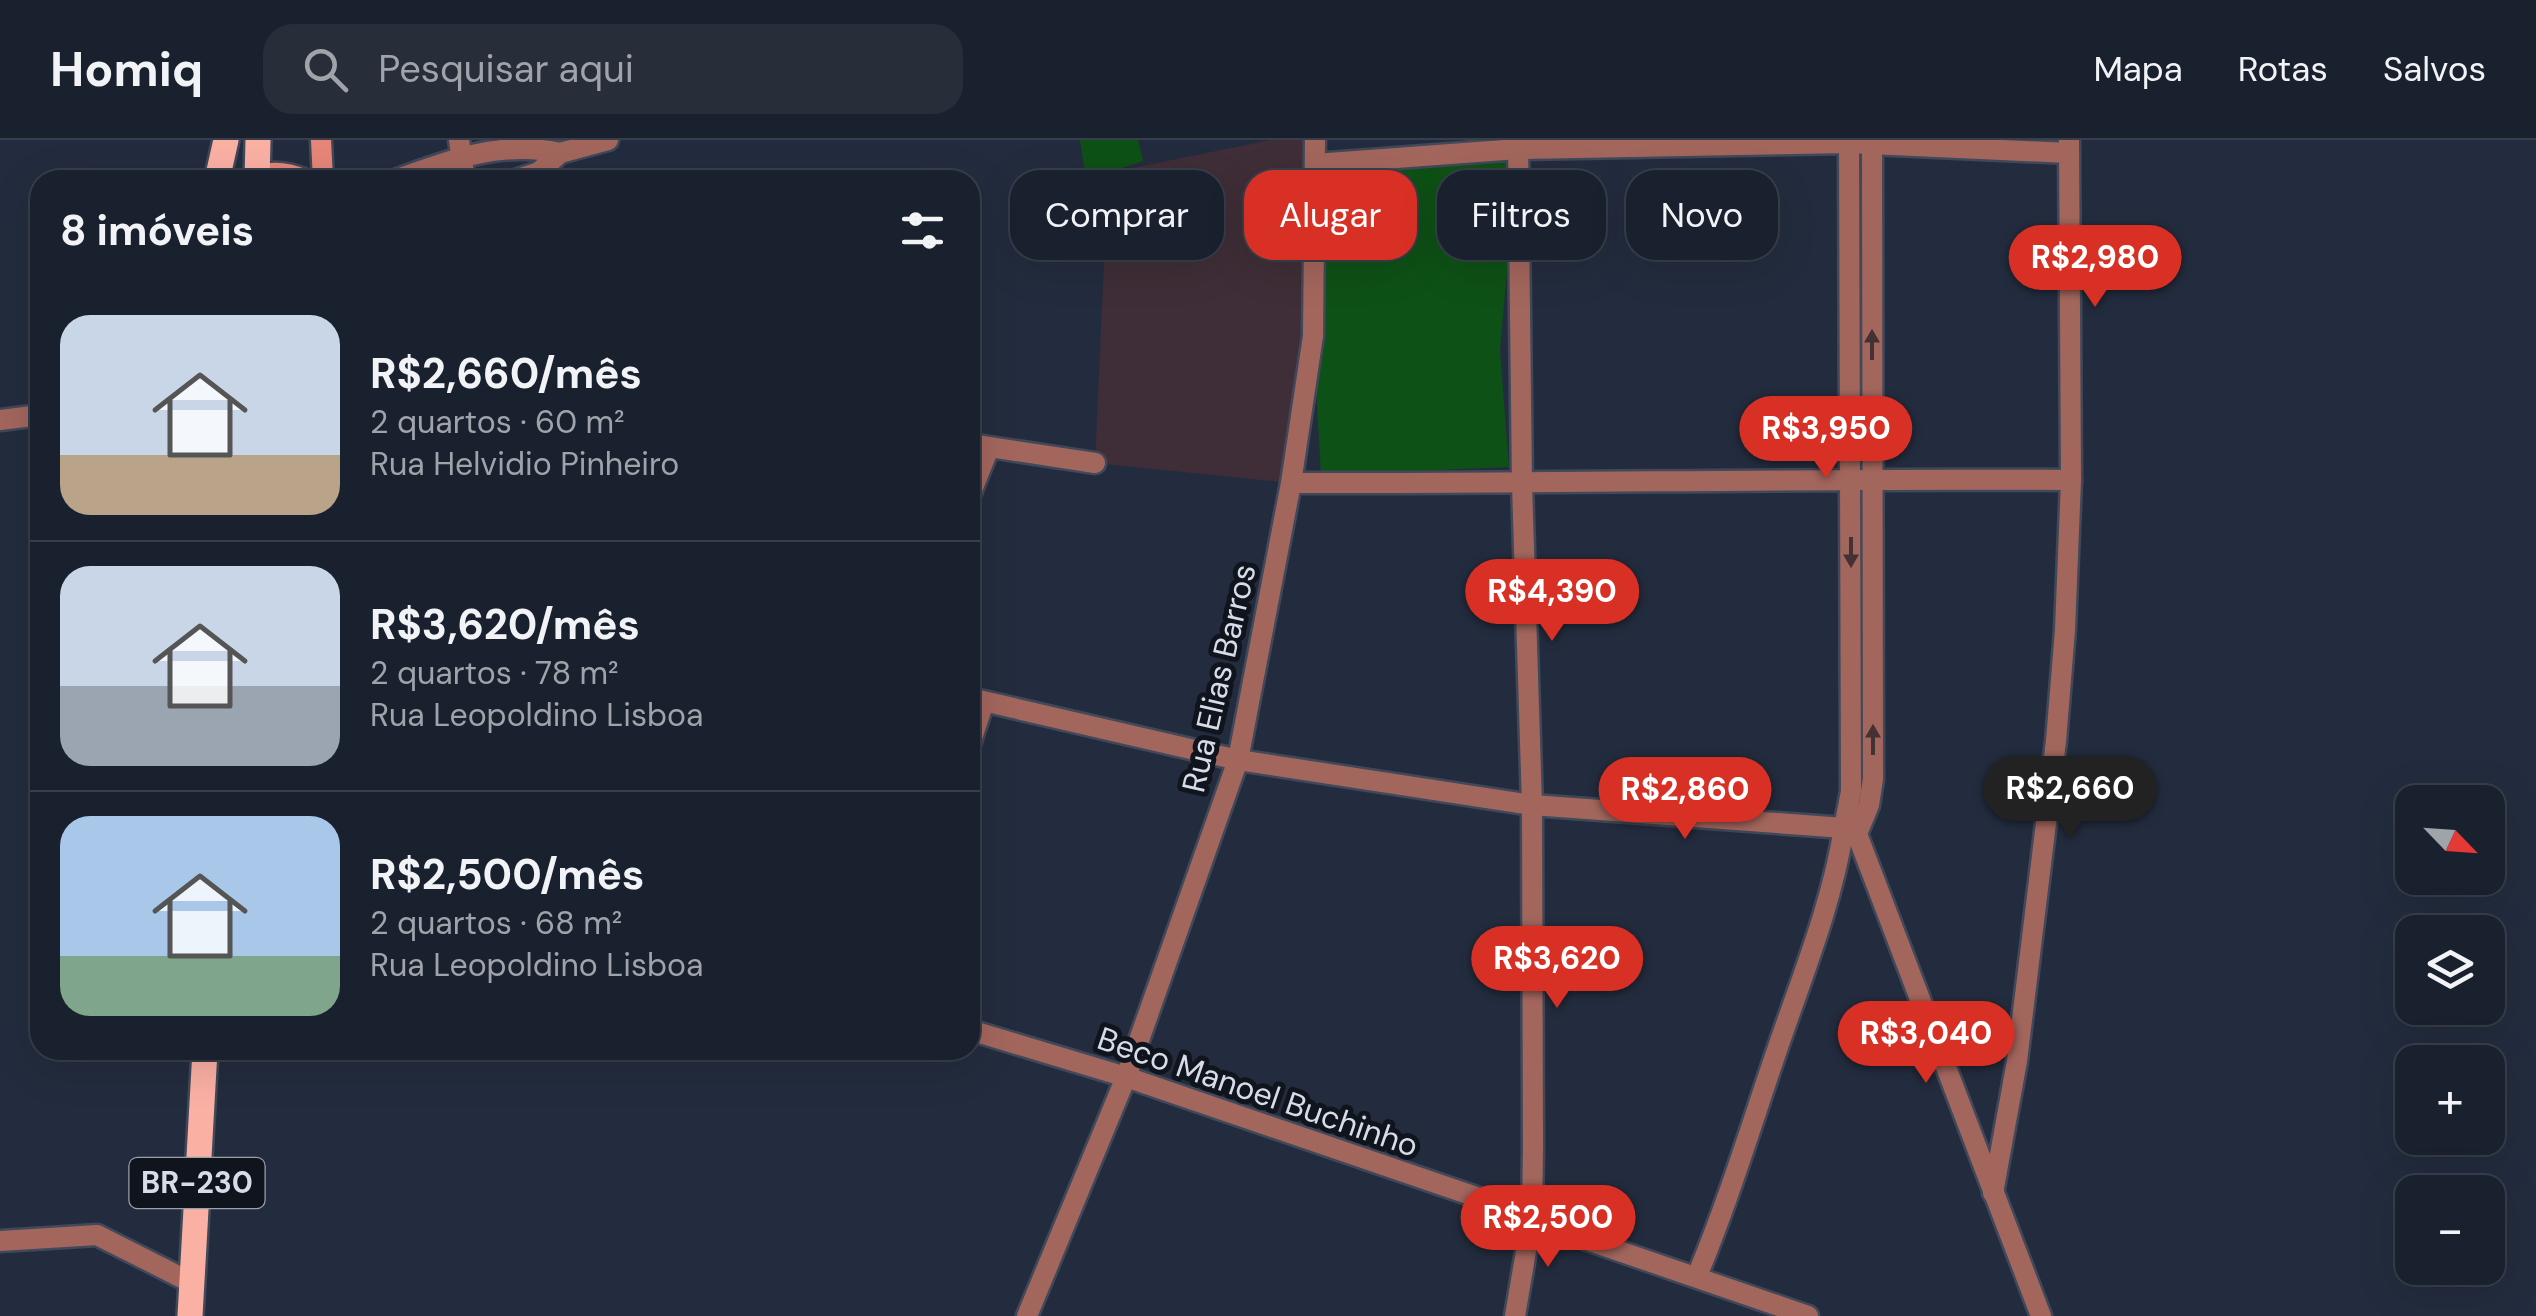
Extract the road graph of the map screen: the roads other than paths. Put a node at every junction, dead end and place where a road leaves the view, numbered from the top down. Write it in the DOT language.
graph roads {
  1 [pos="218,140"];
  2 [pos="226,140"];
  3 [pos="258,140"];
  4 [pos="321,140"];
  5 [pos="608,140"];
  6 [pos="1314,140"];
  7 [pos="1849,142"];
  8 [pos="1872,143"];
  9 [pos="1518,144"];
  10 [pos="2069,147"];
  11 [pos="460,148"];
  12 [pos="560,153"];
  13 [pos="1315,164"];
  14 [pos="219,170"];
  15 [pos="220,170"];
  16 [pos="254,170"];
  17 [pos="322,170"];
  18 [pos="415,170"];
  19 [pos="544,170"];
  20 [pos="30,416"];
  21 [pos="0,420"];
  22 [pos="980,446"];
  23 [pos="1095,463"];
  24 [pos="1851,478"];
  25 [pos="1873,479"];
  26 [pos="2071,480"];
  27 [pos="1291,484"];
  28 [pos="1522,484"];
  29 [pos="980,701"];
  30 [pos="1238,760"];
  31 [pos="1532,805"];
  32 [pos="1850,831"];
  33 [pos="980,1033"];
  34 [pos="204,1060"];
  35 [pos="1126,1077"];
  36 [pos="1993,1193"];
  37 [pos="1532,1216"];
  38 [pos="0,1241"];
  39 [pos="1696,1276"];
  40 [pos="192,1283"];
  41 [pos="190,1316"];
  42 [pos="1027,1316"];
  43 [pos="1514,1316"];
  44 [pos="1808,1316"];
  45 [pos="2040,1316"];
  1 -- 14 [label="main road"];
  2 -- 15 [label="main road"];
  3 -- 16 [label="main road"];
  4 -- 17 [label="main road"];
  5 -- 12 [label="street"];
  6 -- 13 [label="street, Rua Elias Barros"];
  7 -- 8 [label="street"];
  7 -- 9 [label="street"];
  7 -- 24 [label="street"];
  8 -- 10 [label="street"];
  25 -- 8 [label="street, one-way"];
  9 -- 13 [label="street"];
  9 -- 28 [label="street"];
  10 -- 26 [label="street"];
  11 -- 12 [label="street"];
  11 -- 18 [label="street"];
  12 -- 19 [label="street"];
  13 -- 27 [label="street, Rua Elias Barros"];
  20 -- 21 [label="street"];
  22 -- 23 [label="street"];
  24 -- 25 [label="street"];
  24 -- 28 [label="street"];
  24 -- 32 [label="street, one-way"];
  25 -- 26 [label="street"];
  32 -- 25 [label="street, one-way"];
  26 -- 36 [label="street"];
  27 -- 28 [label="street"];
  27 -- 30 [label="street, Rua Elias Barros"];
  28 -- 31 [label="street"];
  29 -- 30 [label="street"];
  30 -- 31 [label="street"];
  30 -- 35 [label="street, Rua Elias Barros"];
  31 -- 32 [label="street"];
  31 -- 37 [label="street"];
  32 -- 36 [label="street"];
  32 -- 39 [label="street"];
  33 -- 35 [label="street, Beco Manoel Buchinho"];
  34 -- 40 [label="main road, BR-230"];
  35 -- 37 [label="street, Beco Manoel Buchinho"];
  35 -- 42 [label="street, Rua Elias Barros"];
  36 -- 45 [label="street"];
  37 -- 39 [label="street, Beco Manoel Buchinho"];
  37 -- 43 [label="street"];
  38 -- 40 [label="street"];
  39 -- 44 [label="street, Beco Manoel Buchinho"];
  40 -- 41 [label="main road, BR-230"];
}
